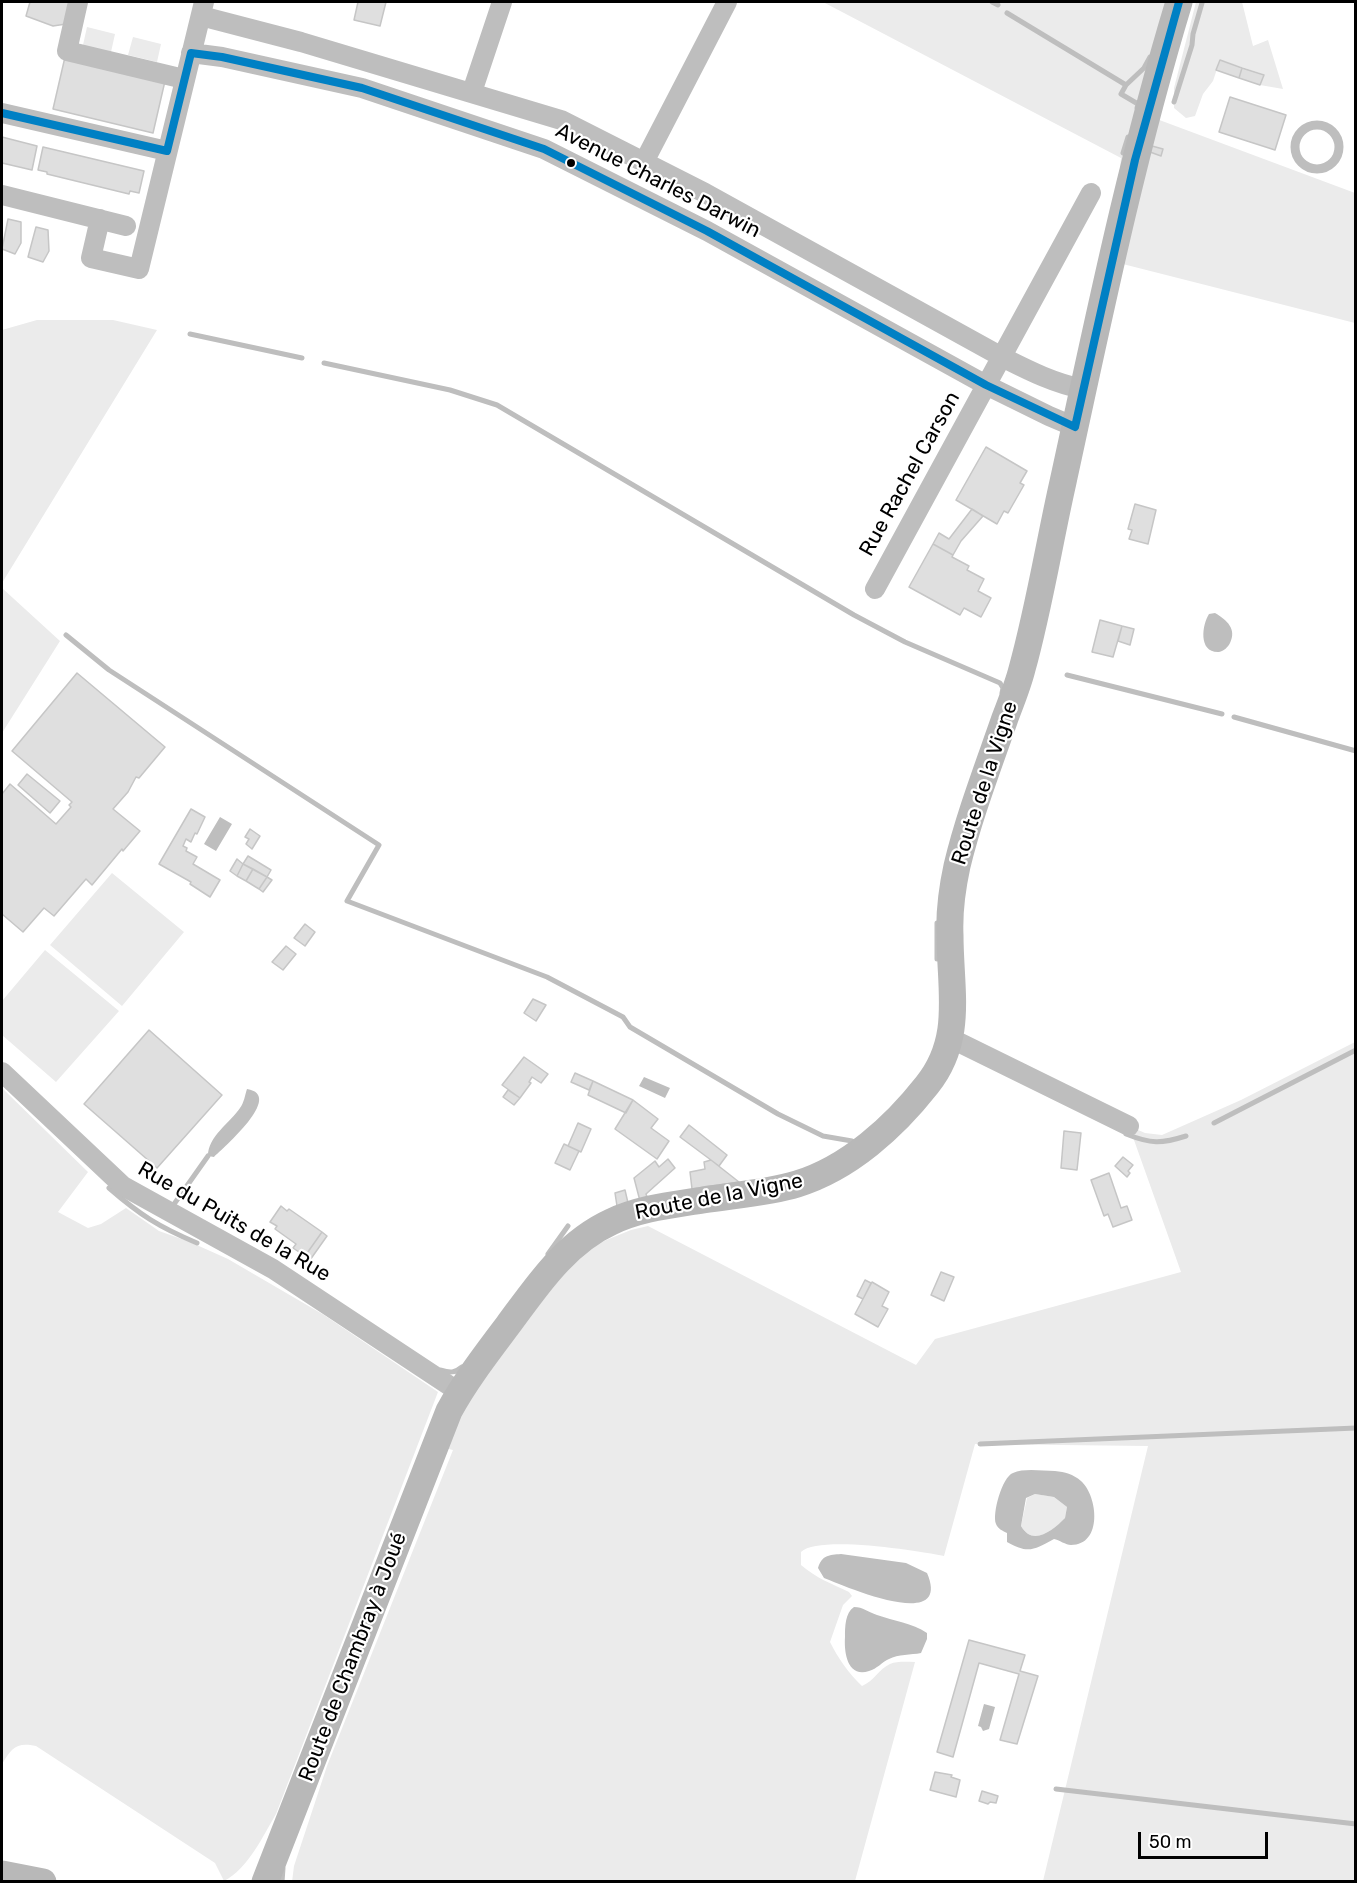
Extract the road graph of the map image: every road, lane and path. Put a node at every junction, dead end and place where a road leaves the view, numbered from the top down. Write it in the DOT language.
graph roads {
  1 [pos="78,2"];
  2 [pos="502,2"];
  3 [pos="727,2"];
  4 [pos="1179,2"];
  5 [pos="203,9"];
  6 [pos="190,53"];
  7 [pos="184,79"];
  8 [pos="472,92"];
  9 [pos="2,113"];
  10 [pos="1296,139"];
  11 [pos="167,151"];
  12 [pos="644,162"];
  13 [pos="1091,193"];
  14 [pos="2,195"];
  15 [pos="100,219"];
  16 [pos="126,226"];
  17 [pos="1002,357"];
  18 [pos="986,385"];
  19 [pos="1083,389"];
  20 [pos="1075,427"];
  21 [pos="875,589"];
  22 [pos="950,1038"];
  23 [pos="2,1072"];
  24 [pos="1129,1126"];
  25 [pos="459,1392"];
  26 [pos="440,1432"];
  27 [pos="2,1874"];
  28 [pos="43,1881"];
  29 [pos="265,1881"];
  1 -- 7 [label="street"];
  2 -- 8 [label="street"];
  3 -- 12 [label="street"];
  4 -- 19 [label="street"];
  5 -- 6 [label="street"];
  5 -- 8 [label="street, Avenue Charles Darwin"];
  6 -- 7 [label="street"];
  6 -- 18 [label="street, Avenue Charles Darwin"];
  7 -- 11 [label="street"];
  8 -- 12 [label="street, Avenue Charles Darwin"];
  9 -- 11 [label="street"];
  10 -- 10 [label="lane"];
  11 -- 15 [label="street"];
  12 -- 17 [label="street, Avenue Charles Darwin"];
  13 -- 17 [label="street, Rue Rachel Carson"];
  14 -- 15 [label="street"];
  15 -- 16 [label="street"];
  17 -- 18 [label="street, Rue Rachel Carson"];
  17 -- 19 [label="street, Avenue Charles Darwin"];
  18 -- 20 [label="street, Avenue Charles Darwin"];
  18 -- 21 [label="street, Rue Rachel Carson"];
  19 -- 20 [label="street"];
  20 -- 22 [label="street, Route de la Vigne"];
  22 -- 24 [label="street"];
  22 -- 25 [label="street, Route de la Vigne"];
  23 -- 25 [label="street, Rue du Puits de la Rue"];
  25 -- 26 [label="street, Route de la Vigne"];
  26 -- 29 [label="street, Route de Chambray à Joué"];
  27 -- 28 [label="street"];
}
